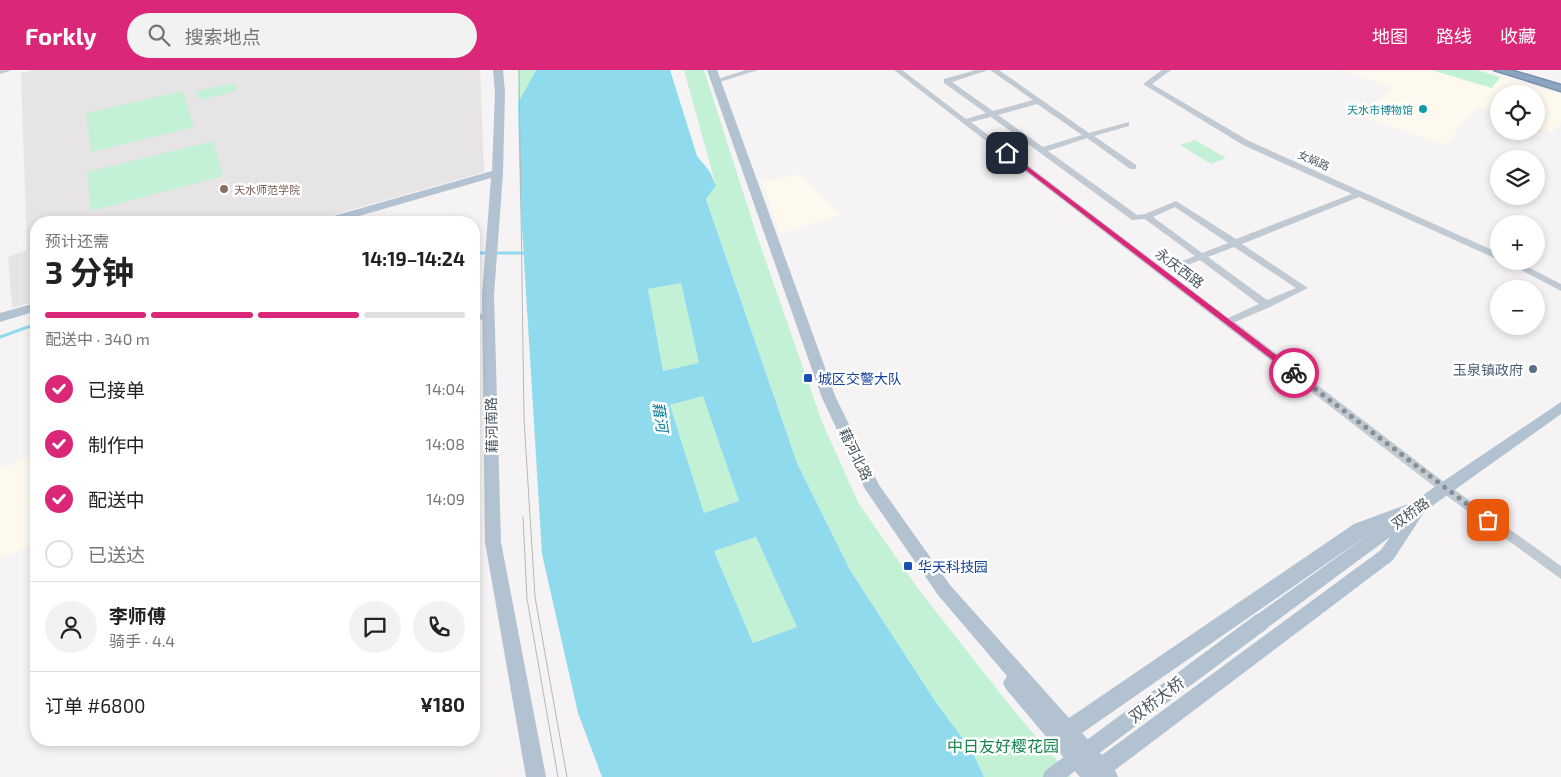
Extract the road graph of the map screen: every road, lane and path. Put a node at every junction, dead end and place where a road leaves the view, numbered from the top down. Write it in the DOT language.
graph roads {
  1 [pos="8,70"];
  2 [pos="498,70"];
  3 [pos="754,70"];
  4 [pos="898,70"];
  5 [pos="984,70"];
  6 [pos="994,70"];
  7 [pos="1167,70"];
  8 [pos="1499,70"];
  9 [pos="1512,70"];
  10 [pos="0,72"];
  11 [pos="714,73"];
  12 [pos="1561,84"];
  13 [pos="1561,88"];
  14 [pos="1039,101"];
  15 [pos="992,114"];
  16 [pos="966,121"];
  17 [pos="1126,124"];
  18 [pos="1088,135"];
  19 [pos="1041,150"];
  20 [pos="1134,167"];
  21 [pos="497,173"];
  22 [pos="1359,194"];
  23 [pos="348,216"];
  24 [pos="1147,216"];
  25 [pos="1236,243"];
  26 [pos="1490,253"];
  27 [pos="1201,256"];
  28 [pos="1172,268"];
  29 [pos="1526,270"];
  30 [pos="1561,288"];
  31 [pos="1267,305"];
  32 [pos="30,309"];
  33 [pos="481,317"];
  34 [pos="0,318"];
  35 [pos="1227,322"];
  36 [pos="1561,407"];
  37 [pos="1444,488"];
  38 [pos="1420,507"];
  39 [pos="1561,573"];
  40 [pos="1261,622"];
  41 [pos="1064,734"];
  42 [pos="1098,774"];
  43 [pos="536,777"];
  44 [pos="1052,777"];
  1 -- 10 [label="street"];
  2 -- 21 [label="main road, 藉河南路"];
  3 -- 11 [label="street"];
  4 -- 16 [label="street, 永庆西路"];
  5 -- 15 [label="street"];
  6 -- 14 [label="street"];
  7 -- 22 [label="street, 女娲路"];
  8 -- 13 [label="highway"];
  9 -- 12 [label="highway"];
  11 -- 41 [label="main road, 藉河北路"];
  14 -- 15 [label="street"];
  14 -- 18 [label="street"];
  15 -- 16 [label="street"];
  15 -- 19 [label="street"];
  16 -- 35 [label="street, 永庆西路"];
  17 -- 18 [label="street"];
  18 -- 19 [label="street"];
  18 -- 20 [label="street"];
  19 -- 24 [label="street"];
  21 -- 23 [label="main road"];
  21 -- 33 [label="main road, 藉河南路"];
  22 -- 25 [label="street"];
  22 -- 26 [label="street, 女娲路"];
  24 -- 25 [label="street"];
  24 -- 27 [label="street"];
  25 -- 27 [label="street"];
  25 -- 31 [label="street"];
  27 -- 28 [label="street"];
  27 -- 31 [label="street"];
  29 -- 30 [label="street"];
  31 -- 35 [label="street"];
  32 -- 34 [label="main road"];
  33 -- 43 [label="main road, 藉河南路"];
  35 -- 37 [label="street, 永庆西路"];
  36 -- 37 [label="main road, 双桥路"];
  37 -- 38 [label="main road, 双桥路"];
  37 -- 39 [label="street, 永庆西路"];
  38 -- 40 [label="main road, 双桥路"];
  38 -- 41 [label="main road"];
  38 -- 42 [label="main road"];
  40 -- 44 [label="main road, 双桥大桥, bridge"];
  41 -- 42 [label="main road, 藉河北路"];
}
